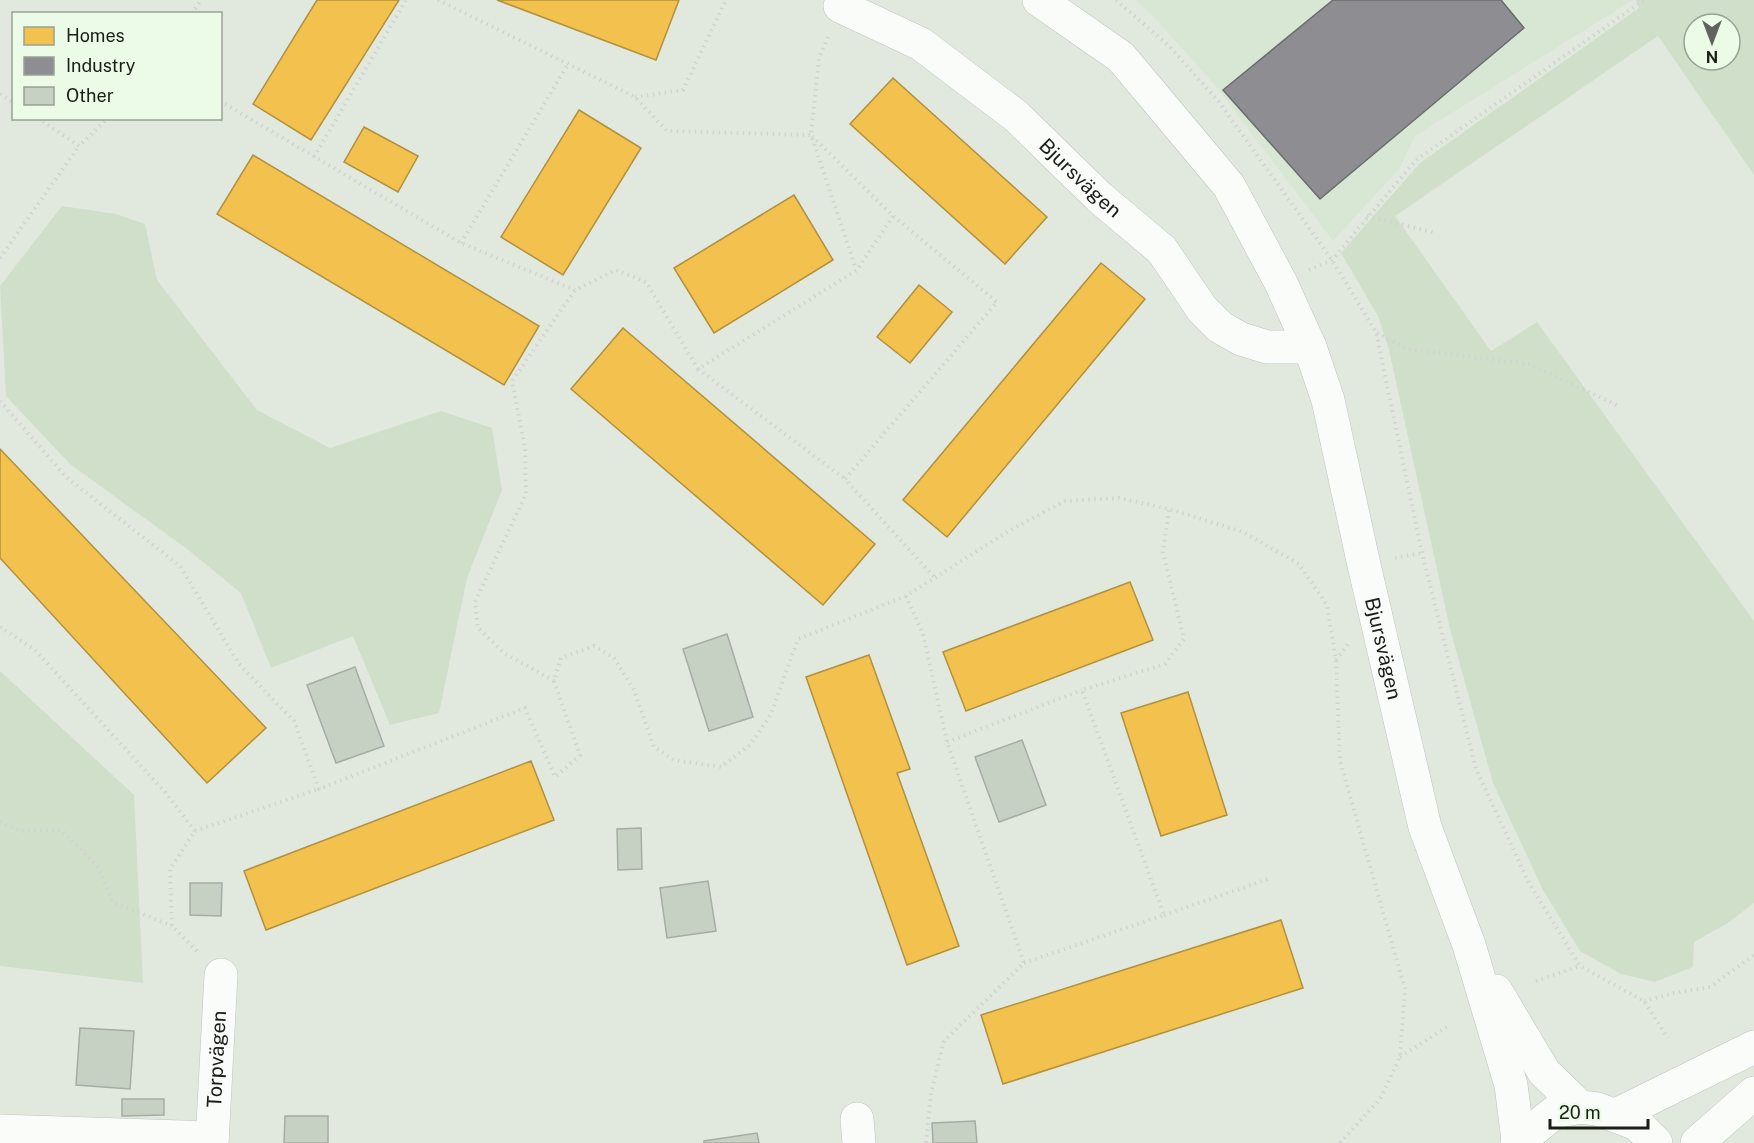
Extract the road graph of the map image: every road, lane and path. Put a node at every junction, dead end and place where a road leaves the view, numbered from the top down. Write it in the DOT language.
graph roads {
  1 [pos="406,0"];
  2 [pos="438,0"];
  3 [pos="726,0"];
  4 [pos="1039,0"];
  5 [pos="1116,0"];
  6 [pos="1644,0"];
  7 [pos="840,6"];
  8 [pos="568,64"];
  9 [pos="635,97"];
  10 [pos="222,102"];
  11 [pos="41,120"];
  12 [pos="106,120"];
  13 [pos="811,135"];
  14 [pos="79,146"];
  15 [pos="314,157"];
  16 [pos="893,216"];
  17 [pos="1367,216"];
  18 [pos="1436,233"];
  19 [pos="461,243"];
  20 [pos="0,258"];
  21 [pos="1332,260"];
  22 [pos="857,270"];
  23 [pos="575,290"];
  24 [pos="1377,332"];
  25 [pos="1310,347"];
  26 [pos="698,369"];
  27 [pos="0,401"];
  28 [pos="1617,405"];
  29 [pos="845,479"];
  30 [pos="1169,509"];
  31 [pos="936,579"];
  32 [pos="906,596"];
  33 [pos="0,627"];
  34 [pos="554,681"];
  35 [pos="1082,690"];
  36 [pos="948,742"];
  37 [pos="319,789"];
  38 [pos="0,822"];
  39 [pos="195,831"];
  40 [pos="1271,878"];
  41 [pos="1164,915"];
  42 [pos="172,926"];
  43 [pos="1469,945"];
  44 [pos="1754,956"];
  45 [pos="1024,963"];
  46 [pos="1580,966"];
  47 [pos="221,975"];
  48 [pos="1536,981"];
  49 [pos="1644,1001"];
  50 [pos="1450,1025"];
  51 [pos="1668,1038"];
  52 [pos="1754,1047"];
  53 [pos="1400,1057"];
  54 [pos="1754,1094"];
  55 [pos="1580,1107"];
  56 [pos="1616,1115"];
  57 [pos="0,1131"];
  58 [pos="212,1140"];
  59 [pos="1518,1141"];
  60 [pos="926,1143"];
  61 [pos="1340,1143"];
  62 [pos="1656,1143"];
  63 [pos="1697,1143"];
  1 -- 15 [label="path"];
  2 -- 8 [label="path"];
  3 -- 9 [label="path"];
  4 -- 25 [label="street, Bjursvägen"];
  5 -- 21 [label="path"];
  6 -- 17 [label="path"];
  7 -- 13 [label="path"];
  7 -- 25 [label="street, Bjursvägen"];
  8 -- 9 [label="path"];
  8 -- 19 [label="path"];
  9 -- 13 [label="path"];
  10 -- 15 [label="path"];
  11 -- 14 [label="path"];
  12 -- 14 [label="path"];
  13 -- 16 [label="path"];
  13 -- 22 [label="path"];
  14 -- 20 [label="path"];
  15 -- 19 [label="path"];
  16 -- 22 [label="path"];
  16 -- 29 [label="path"];
  17 -- 18 [label="path"];
  17 -- 21 [label="path"];
  19 -- 23 [label="path"];
  21 -- 24 [label="path"];
  22 -- 26 [label="path"];
  23 -- 26 [label="path"];
  23 -- 34 [label="path"];
  24 -- 28 [label="path"];
  24 -- 46 [label="path"];
  25 -- 43 [label="street, Bjursvägen"];
  26 -- 29 [label="path"];
  27 -- 37 [label="path"];
  29 -- 31 [label="path"];
  30 -- 31 [label="path"];
  30 -- 35 [label="path"];
  30 -- 53 [label="path"];
  31 -- 32 [label="path"];
  32 -- 34 [label="path"];
  32 -- 36 [label="path"];
  33 -- 39 [label="path"];
  34 -- 37 [label="path"];
  35 -- 36 [label="path"];
  35 -- 41 [label="path"];
  36 -- 45 [label="path"];
  37 -- 39 [label="path"];
  38 -- 42 [label="path"];
  39 -- 42 [label="path"];
  40 -- 41 [label="path"];
  41 -- 45 [label="path"];
  42 -- 47 [label="path"];
  43 -- 55 [label="street, Bjursvägen"];
  43 -- 59 [label="street, Bjursvägen"];
  44 -- 49 [label="path"];
  45 -- 60 [label="path"];
  46 -- 48 [label="path"];
  46 -- 49 [label="path"];
  47 -- 58 [label="street, Torpvägen"];
  49 -- 51 [label="path"];
  50 -- 53 [label="path"];
  52 -- 56 [label="street"];
  53 -- 61 [label="path"];
  54 -- 63 [label="street"];
  55 -- 56 [label="street"];
  55 -- 59 [label="street"];
  56 -- 62 [label="street"];
  57 -- 58 [label="street"];
}
